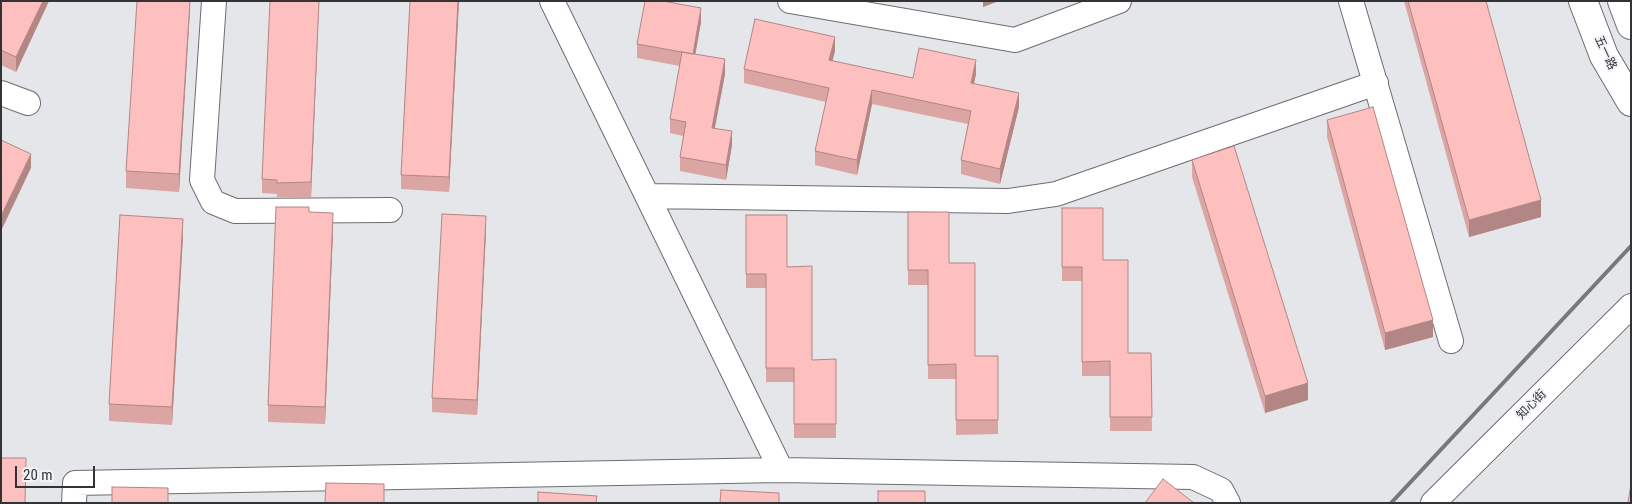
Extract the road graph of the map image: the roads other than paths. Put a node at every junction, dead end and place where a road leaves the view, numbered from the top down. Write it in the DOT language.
graph roads {
  1 [pos="214,1"];
  2 [pos="552,1"];
  3 [pos="790,1"];
  4 [pos="1120,1"];
  5 [pos="1351,1"];
  6 [pos="1583,1"];
  7 [pos="1622,1"];
  8 [pos="1631,25"];
  9 [pos="1376,83"];
  10 [pos="1,93"];
  11 [pos="1631,102"];
  12 [pos="28,103"];
  13 [pos="648,196"];
  14 [pos="390,210"];
  15 [pos="1631,306"];
  16 [pos="1451,341"];
  17 [pos="781,470"];
  18 [pos="74,503"];
  19 [pos="1228,503"];
  20 [pos="1433,503"];
  1 -- 14 [label="street"];
  2 -- 13 [label="street"];
  3 -- 4 [label="street"];
  5 -- 9 [label="street"];
  6 -- 11 [label="main road, 五一路"];
  7 -- 8 [label="main road"];
  9 -- 13 [label="street"];
  9 -- 16 [label="street"];
  10 -- 12 [label="street"];
  13 -- 17 [label="street"];
  15 -- 20 [label="street, 知心街"];
  17 -- 18 [label="street"];
  17 -- 19 [label="street"];
}
